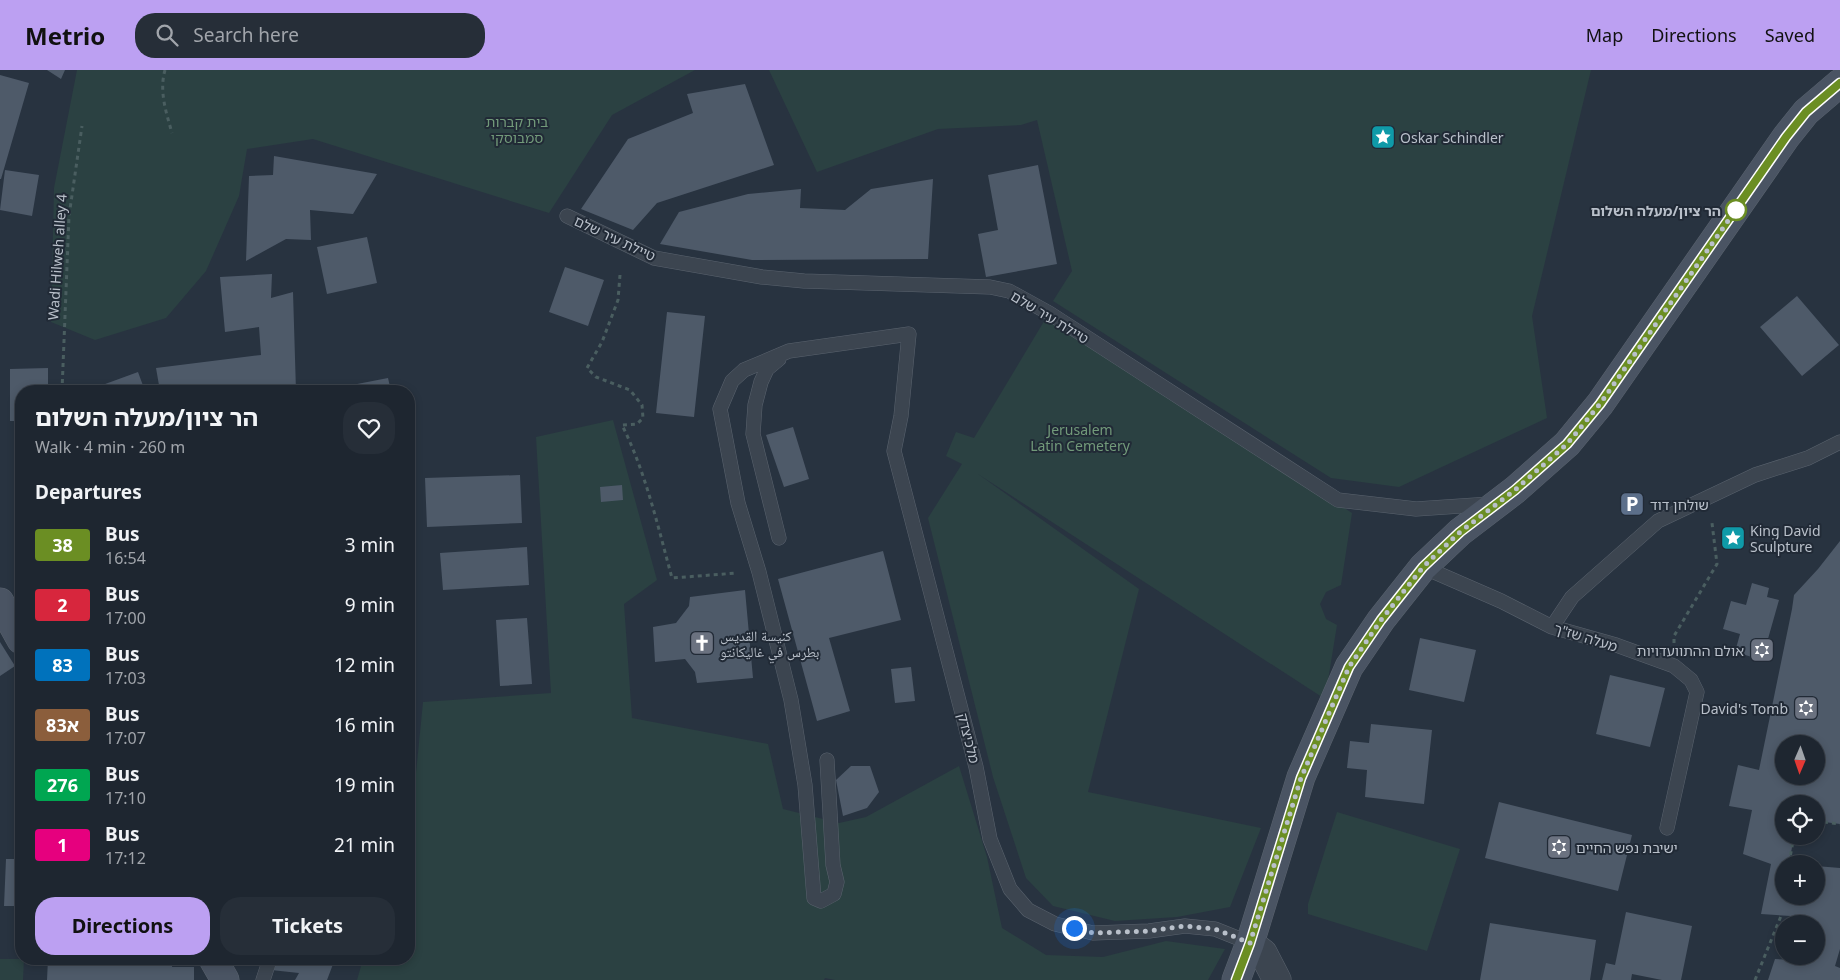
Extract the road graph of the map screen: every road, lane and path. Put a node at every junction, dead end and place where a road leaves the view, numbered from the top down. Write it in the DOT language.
graph roads {
  1 [pos="165,70"];
  2 [pos="1840,83"];
  3 [pos="82,126"];
  4 [pos="172,133"];
  5 [pos="567,216"];
  6 [pos="620,275"];
  7 [pos="789,350"];
  8 [pos="62,385"];
  9 [pos="1840,442"];
  10 [pos="1499,503"];
  11 [pos="1712,523"];
  12 [pos="779,538"];
  13 [pos="1423,567"];
  14 [pos="758,572"];
  15 [pos="0,602"];
  16 [pos="1552,627"];
  17 [pos="15,629"];
  18 [pos="1674,666"];
  19 [pos="827,760"];
  20 [pos="1825,822"];
  21 [pos="1840,824"];
  22 [pos="1667,828"];
  23 [pos="1775,931"];
  24 [pos="1250,943"];
  25 [pos="216,965"];
  26 [pos="268,965"];
  27 [pos="225,980"];
  28 [pos="263,980"];
  29 [pos="1236,980"];
  30 [pos="1277,980"];
  31 [pos="1755,980"];
  1 -- 4 [label="path"];
  2 -- 10 [label="street"];
  3 -- 8 [label="path, Wadi Hilweh alley 4"];
  5 -- 10 [label="lane, טיילת עיר שלם"];
  6 -- 14 [label="path"];
  7 -- 12 [label="lane"];
  7 -- 14 [label="lane"];
  7 -- 24 [label="lane, מלכיצדק"];
  9 -- 16 [label="lane"];
  10 -- 13 [label="street"];
  11 -- 18 [label="path"];
  13 -- 16 [label="lane, מעלה שז\"ך"];
  13 -- 24 [label="street"];
  14 -- 19 [label="lane"];
  15 -- 17 [label="street"];
  16 -- 18 [label="lane, מעלה שז\"ך"];
  18 -- 22 [label="lane, מעלה שז\"ך"];
  20 -- 21 [label="path"];
  23 -- 31 [label="path"];
  24 -- 29 [label="street"];
  24 -- 30 [label="street"];
  25 -- 27 [label="street"];
  26 -- 28 [label="lane"];
}
